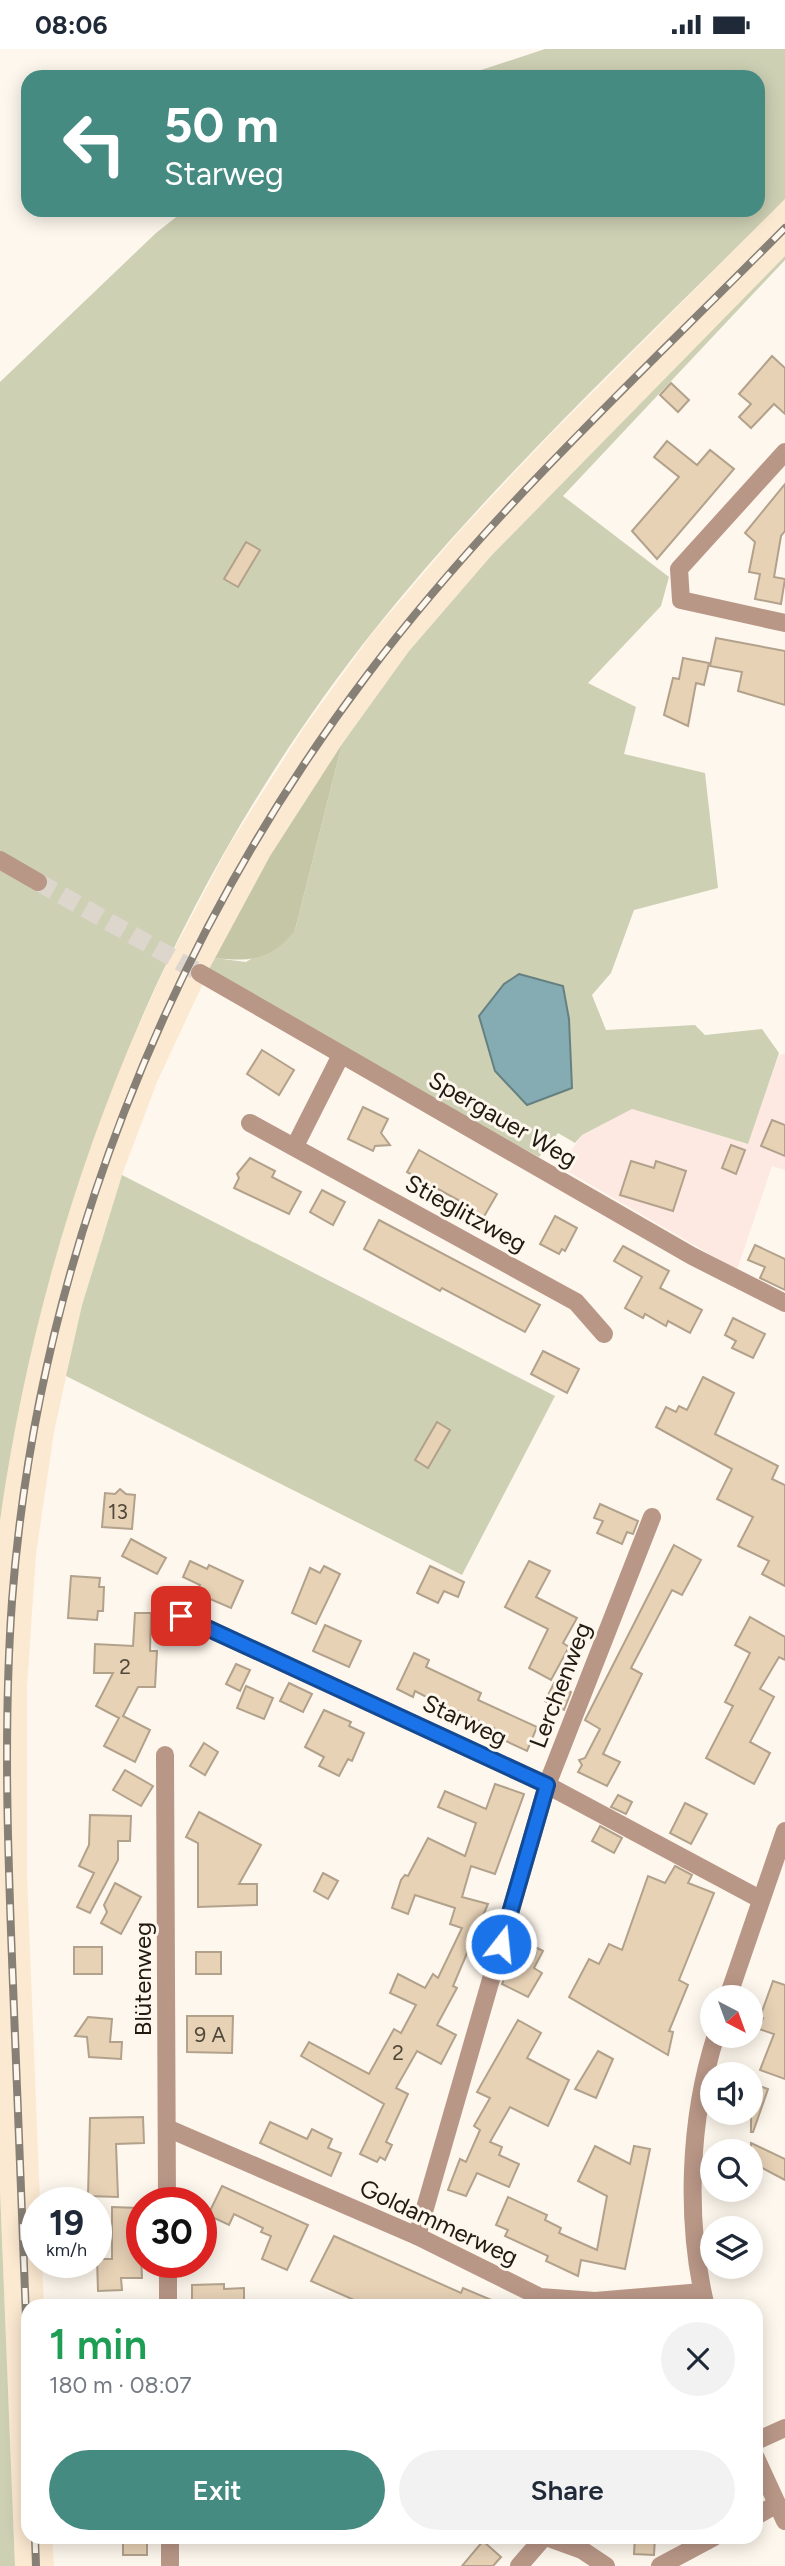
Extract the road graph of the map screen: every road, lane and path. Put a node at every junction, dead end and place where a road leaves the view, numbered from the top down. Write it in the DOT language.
graph roads {
  1 [pos="785,452"];
  2 [pos="785,623"];
  3 [pos="0,860"];
  4 [pos="38,881"];
  5 [pos="200,973"];
  6 [pos="341,1055"];
  7 [pos="250,1123"];
  8 [pos="295,1146"];
  9 [pos="785,1303"];
  10 [pos="604,1334"];
  11 [pos="652,1517"];
  12 [pos="181,1616"];
  13 [pos="165,1755"];
  14 [pos="547,1785"];
  15 [pos="785,1831"];
  16 [pos="760,1899"];
  17 [pos="732,1985"];
  18 [pos="712,2048"];
  19 [pos="167,2128"];
  20 [pos="167,2187"];
  21 [pos="417,2236"];
  22 [pos="167,2278"];
  23 [pos="168,2299"];
  24 [pos="555,2299"];
  25 [pos="704,2299"];
  26 [pos="785,2428"];
  27 [pos="763,2438"];
  28 [pos="763,2473"];
  29 [pos="777,2504"];
  30 [pos="763,2512"];
  31 [pos="785,2521"];
  32 [pos="170,2544"];
  33 [pos="539,2544"];
  34 [pos="582,2544"];
  35 [pos="701,2544"];
  36 [pos="170,2566"];
  37 [pos="519,2566"];
  38 [pos="606,2566"];
  39 [pos="660,2566"];
  1 -- 2 [label="street"];
  3 -- 4 [label="street"];
  5 -- 6 [label="street, Spergauer Weg"];
  6 -- 8 [label="street"];
  6 -- 9 [label="street, Spergauer Weg"];
  7 -- 8 [label="street, Stieglitzweg"];
  8 -- 10 [label="street, Stieglitzweg"];
  11 -- 14 [label="street, Lerchenweg"];
  12 -- 14 [label="street, Starweg"];
  13 -- 19 [label="street, Blütenweg"];
  14 -- 16 [label="street, Starweg"];
  14 -- 21 [label="street, Lerchenweg"];
  15 -- 16 [label="street"];
  16 -- 17 [label="street"];
  18 -- 25 [label="street"];
  19 -- 20 [label="street, Blütenweg"];
  19 -- 21 [label="street, Goldammerweg"];
  21 -- 24 [label="street, Goldammerweg"];
  22 -- 23 [label="street"];
  26 -- 27 [label="street"];
  28 -- 29 [label="street"];
  29 -- 30 [label="street"];
  29 -- 31 [label="street"];
  32 -- 36 [label="street"];
  33 -- 37 [label="street"];
  34 -- 38 [label="street"];
  35 -- 39 [label="street"];
}
